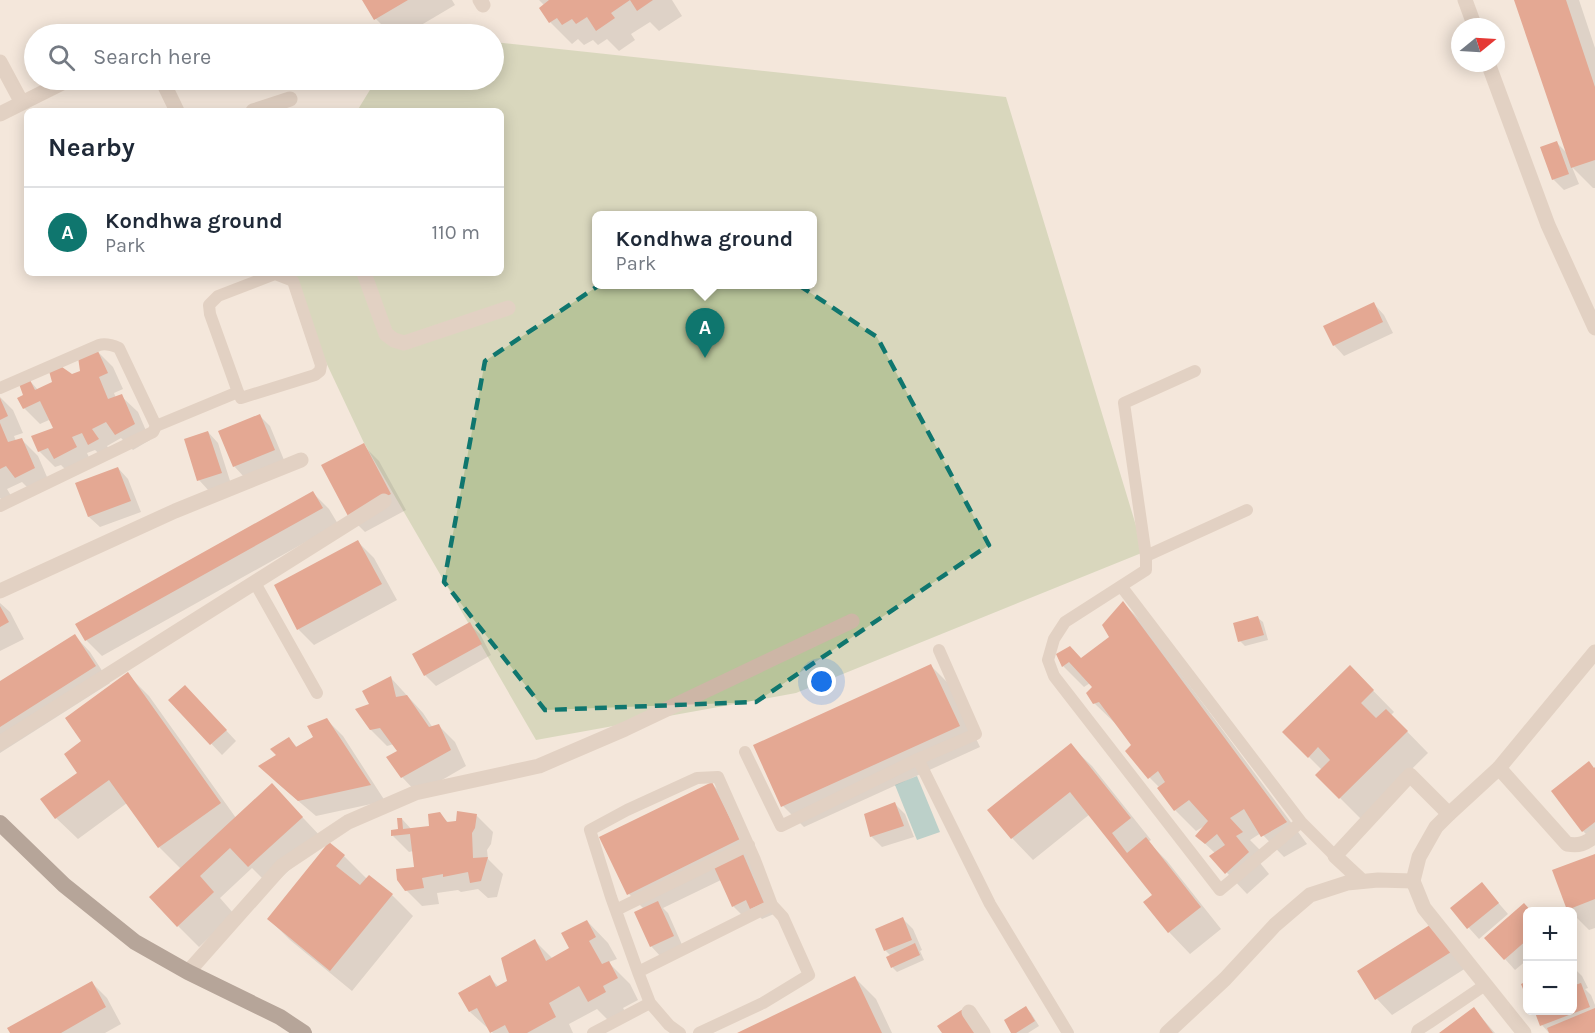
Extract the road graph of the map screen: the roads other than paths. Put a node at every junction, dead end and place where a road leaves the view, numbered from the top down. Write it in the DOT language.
graph roads {
  1 [pos="1465,0"];
  2 [pos="1472,18"];
  3 [pos="0,62"];
  4 [pos="1491,72"];
  5 [pos="49,90"];
  6 [pos="167,90"];
  7 [pos="290,99"];
  8 [pos="22,103"];
  9 [pos="176,108"];
  10 [pos="262,108"];
  11 [pos="0,114"];
  12 [pos="270,276"];
  13 [pos="280,276"];
  14 [pos="365,276"];
  15 [pos="508,308"];
  16 [pos="1595,328"];
  17 [pos="1195,371"];
  18 [pos="0,388"];
  19 [pos="238,392"];
  20 [pos="156,426"];
  21 [pos="301,460"];
  22 [pos="384,501"];
  23 [pos="0,506"];
  24 [pos="1247,510"];
  25 [pos="1146,556"];
  26 [pos="255,583"];
  27 [pos="1121,586"];
  28 [pos="0,591"];
  29 [pos="852,621"];
  30 [pos="939,650"];
  31 [pos="1595,652"];
  32 [pos="317,693"];
  33 [pos="0,743"];
  34 [pos="746,752"];
  35 [pos="918,759"];
  36 [pos="1499,768"];
  37 [pos="1449,813"];
  38 [pos="1301,822"];
  39 [pos="0,824"];
  40 [pos="1595,836"];
  41 [pos="749,845"];
  42 [pos="1335,856"];
  43 [pos="1362,881"];
  44 [pos="1413,881"];
  45 [pos="772,904"];
  46 [pos="616,910"];
  47 [pos="188,972"];
  48 [pos="638,972"];
  49 [pos="1485,985"];
  50 [pos="650,1003"];
  51 [pos="969,1012"];
  52 [pos="304,1033"];
  53 [pos="593,1033"];
  54 [pos="680,1033"];
  55 [pos="699,1033"];
  56 [pos="983,1033"];
  57 [pos="1068,1033"];
  58 [pos="1167,1033"];
  59 [pos="1417,1033"];
  60 [pos="1524,1033"];
  1 -- 2 [label="street"];
  3 -- 8 [label="street"];
  4 -- 16 [label="street"];
  5 -- 8 [label="street"];
  6 -- 9 [label="street"];
  7 -- 10 [label="street"];
  8 -- 11 [label="street"];
  12 -- 19 [label="lane"];
  13 -- 19 [label="lane"];
  14 -- 15 [label="street"];
  17 -- 25 [label="lane"];
  18 -- 20 [label="lane"];
  19 -- 20 [label="lane"];
  20 -- 23 [label="lane"];
  21 -- 28 [label="street"];
  22 -- 26 [label="street"];
  24 -- 25 [label="lane"];
  25 -- 27 [label="lane"];
  26 -- 32 [label="lane"];
  26 -- 33 [label="street"];
  27 -- 38 [label="lane"];
  27 -- 38 [label="lane"];
  29 -- 47 [label="street"];
  30 -- 35 [label="lane"];
  31 -- 36 [label="street"];
  34 -- 35 [label="lane"];
  35 -- 57 [label="lane"];
  36 -- 37 [label="street"];
  36 -- 40 [label="street"];
  37 -- 42 [label="street"];
  37 -- 44 [label="street"];
  38 -- 42 [label="lane"];
  39 -- 47 [label="highway"];
  41 -- 45 [label="lane"];
  41 -- 46 [label="lane"];
  41 -- 46 [label="lane"];
  42 -- 43 [label="street"];
  43 -- 44 [label="street"];
  43 -- 58 [label="street"];
  44 -- 49 [label="street"];
  45 -- 48 [label="lane"];
  45 -- 55 [label="lane"];
  46 -- 48 [label="lane"];
  47 -- 52 [label="highway"];
  48 -- 50 [label="lane"];
  49 -- 59 [label="lane"];
  49 -- 60 [label="street"];
  50 -- 53 [label="lane"];
  50 -- 54 [label="lane"];
  51 -- 56 [label="street"];
}
